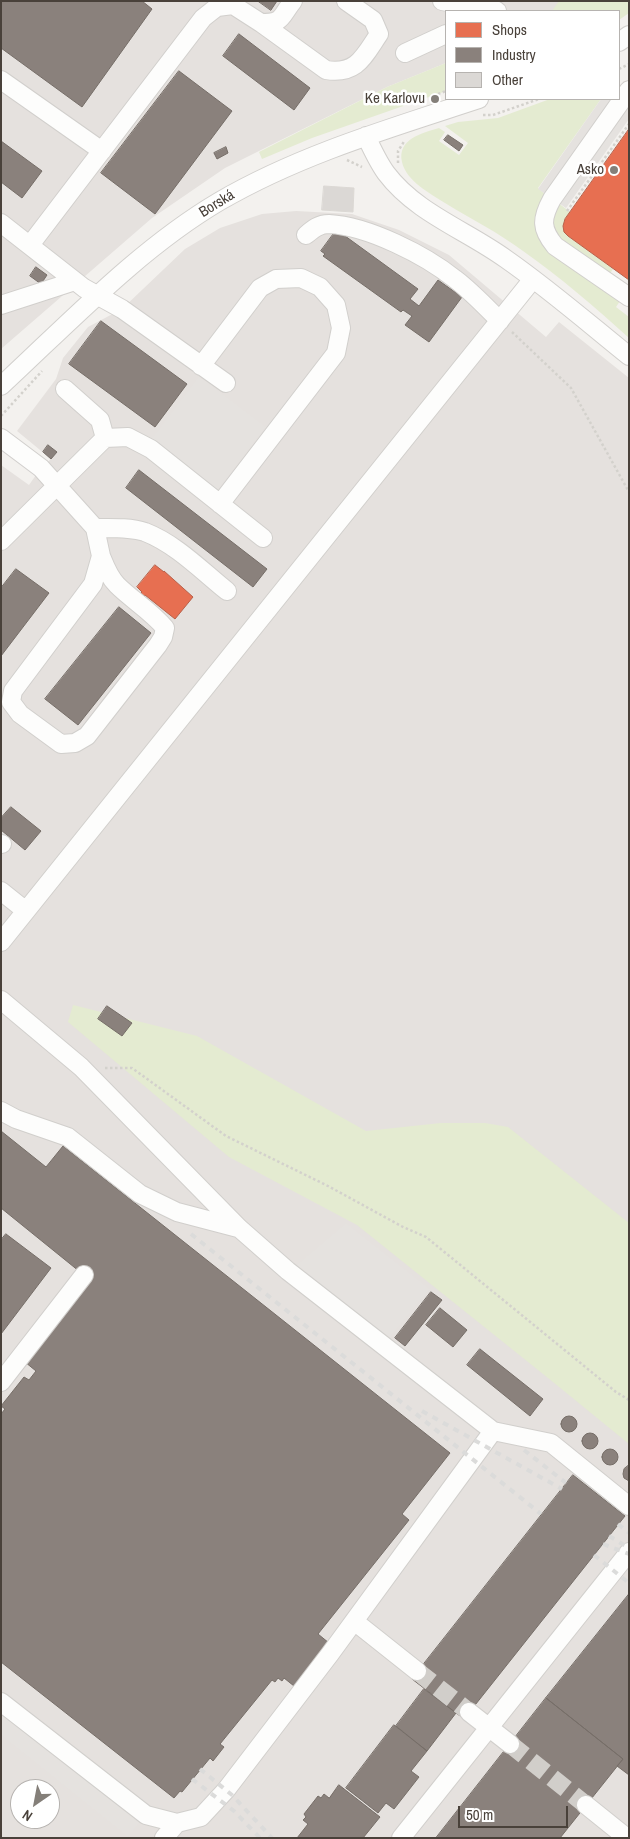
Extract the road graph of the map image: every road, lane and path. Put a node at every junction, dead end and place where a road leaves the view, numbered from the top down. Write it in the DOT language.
graph roads {
  1 [pos="292,1"];
  2 [pos="346,1"];
  3 [pos="442,1"];
  4 [pos="222,4"];
  5 [pos="499,8"];
  6 [pos="261,23"];
  7 [pos="445,34"];
  8 [pos="405,53"];
  9 [pos="1,80"];
  10 [pos="629,90"];
  11 [pos="536,100"];
  12 [pos="478,107"];
  13 [pos="629,124"];
  14 [pos="366,136"];
  15 [pos="406,140"];
  16 [pos="102,151"];
  17 [pos="342,160"];
  18 [pos="381,176"];
  19 [pos="567,211"];
  20 [pos="1,223"];
  21 [pos="306,235"];
  22 [pos="30,245"];
  23 [pos="533,279"];
  24 [pos="75,281"];
  25 [pos="99,296"];
  26 [pos="629,297"];
  27 [pos="1,305"];
  28 [pos="500,321"];
  29 [pos="629,356"];
  30 [pos="201,366"];
  31 [pos="226,384"];
  32 [pos="1,386"];
  33 [pos="65,389"];
  34 [pos="1,438"];
  35 [pos="105,438"];
  36 [pos="58,486"];
  37 [pos="629,492"];
  38 [pos="220,504"];
  39 [pos="95,528"];
  40 [pos="262,538"];
  41 [pos="1,541"];
  42 [pos="101,556"];
  43 [pos="227,592"];
  44 [pos="1,891"];
  45 [pos="26,911"];
  46 [pos="1,942"];
  47 [pos="1,1000"];
  48 [pos="80,1068"];
  49 [pos="1,1111"];
  50 [pos="239,1228"];
  51 [pos="84,1275"];
  52 [pos="1,1382"];
  53 [pos="629,1400"];
  54 [pos="493,1431"];
  55 [pos="629,1506"];
  56 [pos="629,1552"];
  57 [pos="354,1621"];
  58 [pos="417,1671"];
  59 [pos="1,1702"];
  60 [pos="469,1712"];
  61 [pos="488,1728"];
  62 [pos="510,1744"];
  63 [pos="586,1805"];
  64 [pos="177,1823"];
  65 [pos="164,1838"];
  66 [pos="401,1838"];
  67 [pos="627,1838"];
  1 -- 6 [label="street"];
  2 -- 6 [label="street"];
  3 -- 5 [label="street"];
  4 -- 6 [label="street"];
  4 -- 16 [label="street"];
  7 -- 8 [label="street"];
  9 -- 16 [label="street"];
  10 -- 26 [label="street"];
  11 -- 12 [label="path"];
  12 -- 14 [label="street, Borská"];
  13 -- 19 [label="path"];
  14 -- 18 [label="street"];
  14 -- 25 [label="street, Borská"];
  15 -- 18 [label="path"];
  16 -- 22 [label="street"];
  17 -- 18 [label="path"];
  18 -- 23 [label="street"];
  20 -- 22 [label="street"];
  21 -- 28 [label="street"];
  22 -- 24 [label="street"];
  23 -- 28 [label="street"];
  23 -- 29 [label="street"];
  24 -- 25 [label="street"];
  24 -- 27 [label="street"];
  25 -- 30 [label="street"];
  25 -- 32 [label="street, Borská"];
  28 -- 37 [label="path"];
  28 -- 45 [label="street"];
  30 -- 31 [label="street"];
  30 -- 38 [label="street"];
  33 -- 35 [label="street"];
  34 -- 36 [label="street"];
  35 -- 36 [label="street"];
  35 -- 38 [label="street"];
  36 -- 39 [label="street"];
  36 -- 41 [label="street"];
  38 -- 40 [label="street"];
  39 -- 42 [label="street"];
  39 -- 43 [label="street"];
  42 -- 42 [label="street"];
  44 -- 45 [label="street"];
  45 -- 46 [label="street"];
  47 -- 48 [label="street"];
  48 -- 50 [label="street"];
  48 -- 53 [label="path"];
  49 -- 50 [label="street"];
  50 -- 54 [label="street"];
  51 -- 52 [label="street"];
  54 -- 55 [label="street"];
  54 -- 57 [label="street"];
  56 -- 61 [label="street"];
  57 -- 58 [label="street"];
  57 -- 64 [label="street"];
  59 -- 64 [label="street"];
  60 -- 61 [label="street"];
  61 -- 62 [label="street"];
  61 -- 66 [label="street"];
  63 -- 67 [label="street"];
  64 -- 65 [label="street"];
}
